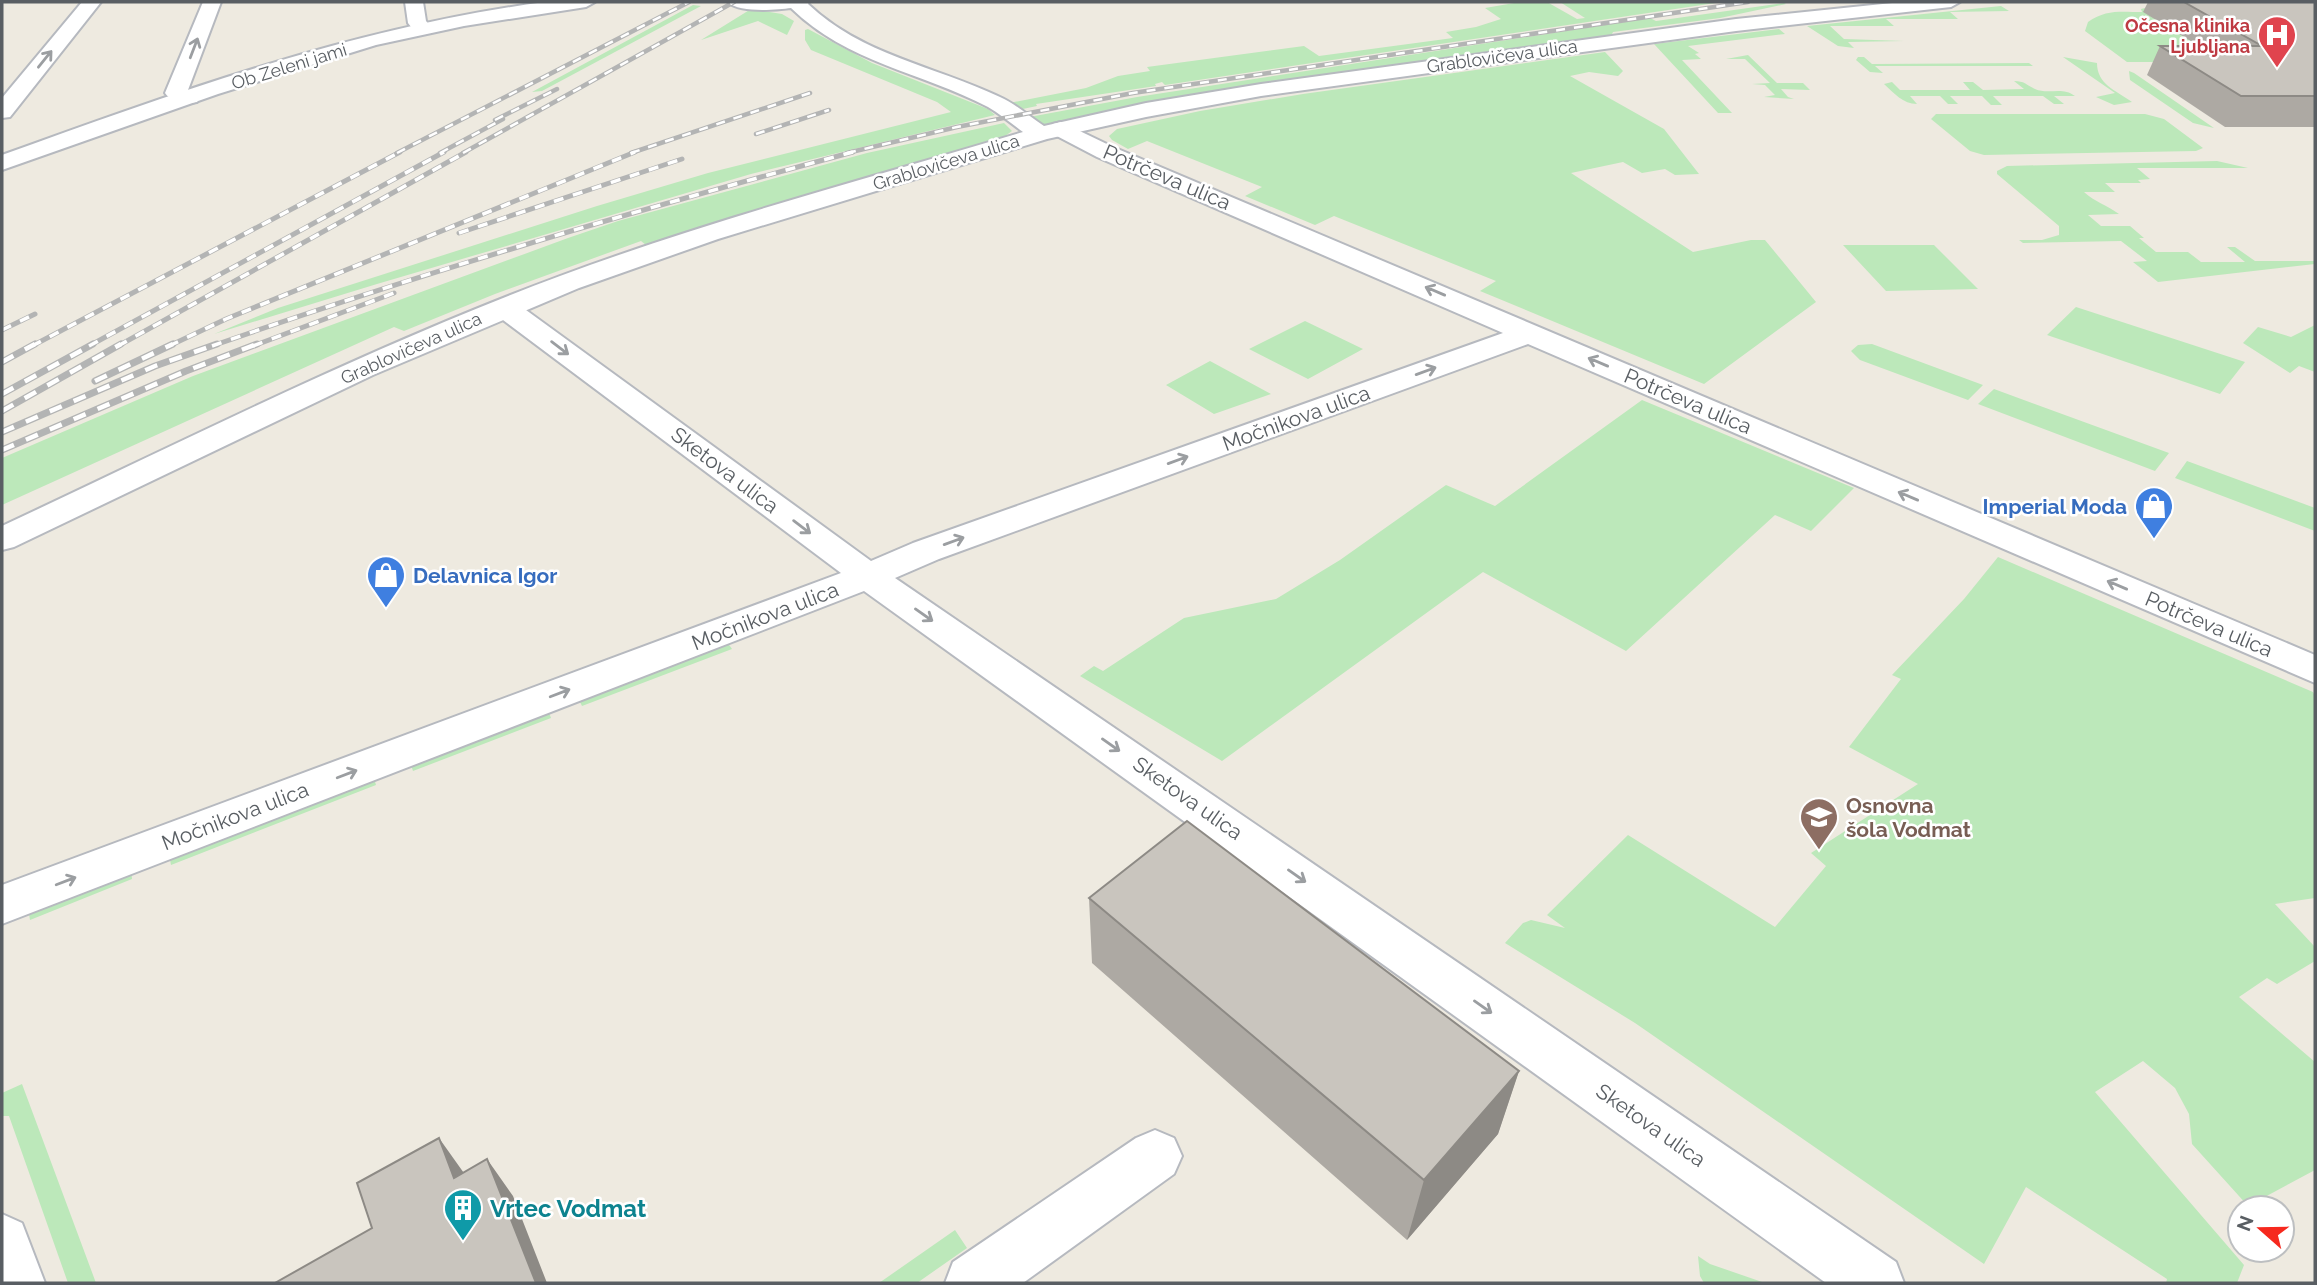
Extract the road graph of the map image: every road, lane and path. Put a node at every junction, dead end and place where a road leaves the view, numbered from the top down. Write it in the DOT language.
graph roads {
  1 [pos="92,2"];
  2 [pos="212,2"];
  3 [pos="414,2"];
  4 [pos="586,2"];
  5 [pos="737,2"];
  6 [pos="1951,2"];
  7 [pos="798,3"];
  8 [pos="422,28"];
  9 [pos="183,95"];
  10 [pos="2,112"];
  11 [pos="1051,132"];
  12 [pos="2,163"];
  13 [pos="505,308"];
  14 [pos="1531,333"];
  15 [pos="2,539"];
  16 [pos="868,576"];
  17 [pos="2315,670"];
  18 [pos="2,905"];
  19 [pos="1155,1156"];
  20 [pos="2,1243"];
  21 [pos="16,1283"];
  22 [pos="974,1283"];
  23 [pos="1875,1283"];
  10 -- 1 [label="street, one-way"];
  9 -- 2 [label="street, one-way"];
  3 -- 8 [label="street"];
  4 -- 8 [label="street, Ob Zeleni jami"];
  5 -- 7 [label="street"];
  6 -- 11 [label="street, Grablovičeva ulica"];
  7 -- 11 [label="street, Potrčeva ulica"];
  8 -- 9 [label="street, Ob Zeleni jami"];
  9 -- 12 [label="street, Ob Zeleni jami"];
  11 -- 13 [label="street, Grablovičeva ulica"];
  14 -- 11 [label="street, Potrčeva ulica, one-way"];
  13 -- 15 [label="street, Grablovičeva ulica"];
  13 -- 16 [label="street, Sketova ulica, one-way"];
  16 -- 14 [label="street, Močnikova ulica, one-way"];
  17 -- 14 [label="street, Potrčeva ulica, one-way"];
  18 -- 16 [label="street, Močnikova ulica, one-way"];
  16 -- 23 [label="street, Sketova ulica, one-way"];
  19 -- 22 [label="street"];
  20 -- 21 [label="street"];
}
